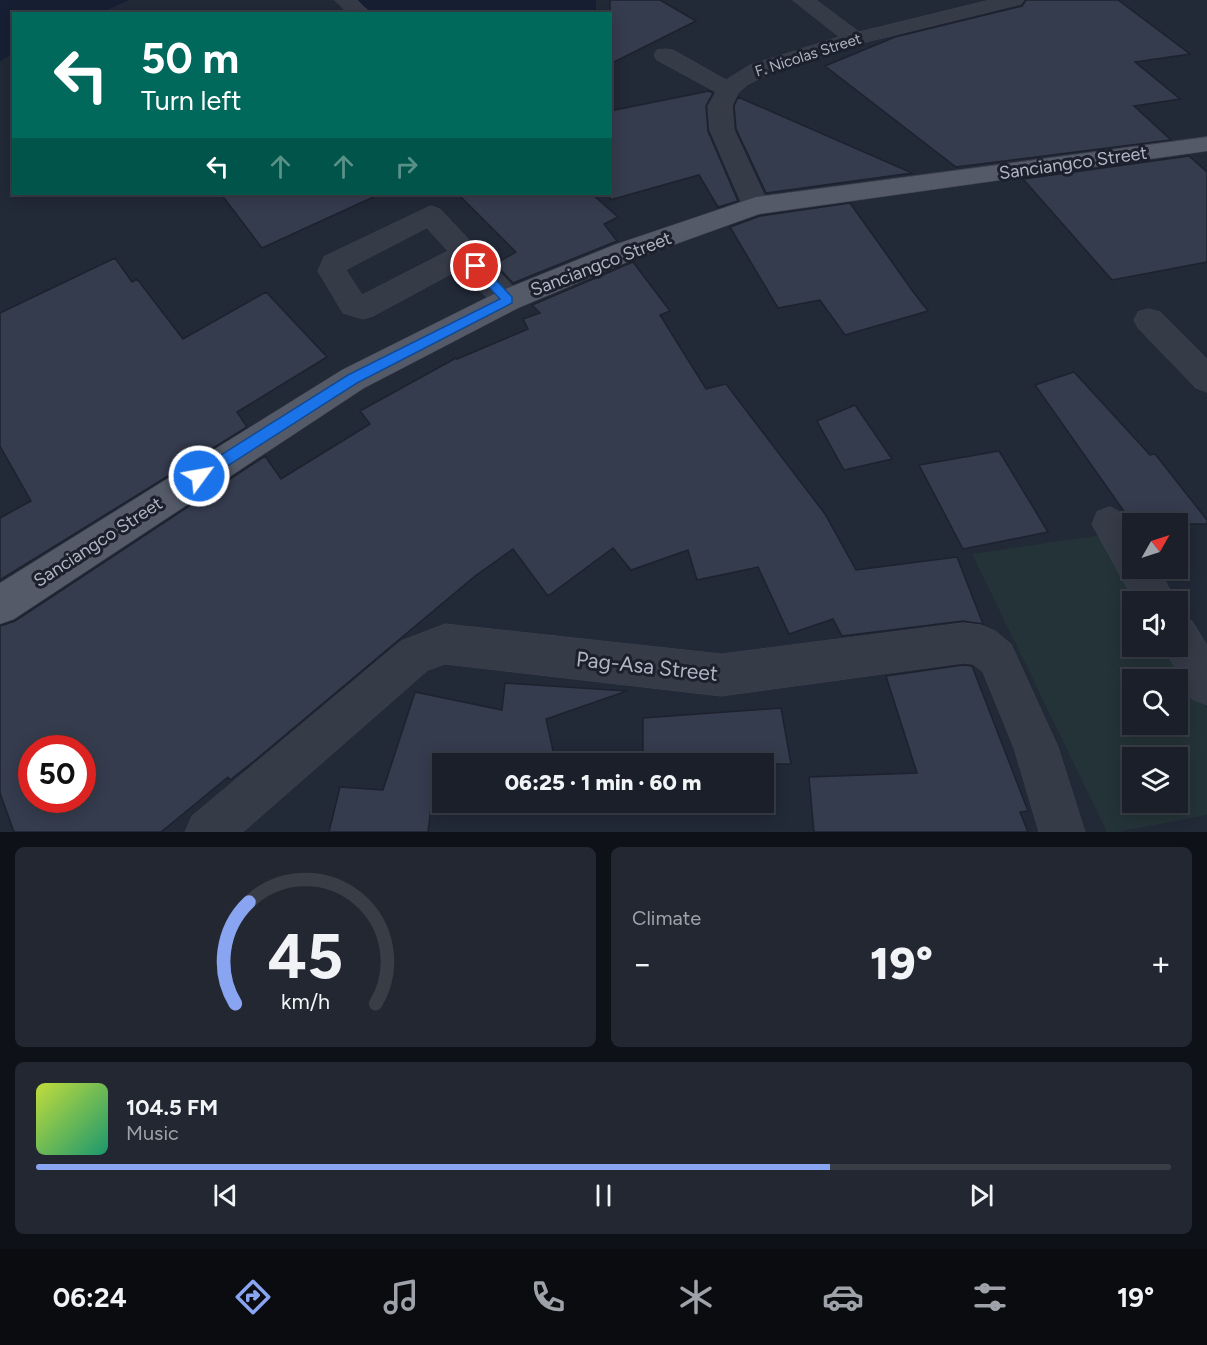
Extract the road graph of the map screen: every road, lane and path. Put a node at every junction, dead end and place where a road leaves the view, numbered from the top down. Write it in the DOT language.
graph roads {
  1 [pos="345,0"];
  2 [pos="802,0"];
  3 [pos="1014,0"];
  4 [pos="359,12"];
  5 [pos="855,39"];
  6 [pos="665,55"];
  7 [pos="728,90"];
  8 [pos="1207,144"];
  9 [pos="437,205"];
  10 [pos="756,206"];
  11 [pos="465,254"];
  12 [pos="508,300"];
  13 [pos="1149,320"];
  14 [pos="1207,379"];
  15 [pos="1110,524"];
  16 [pos="1122,544"];
  17 [pos="0,605"];
  18 [pos="1188,652"];
  19 [pos="1207,684"];
  20 [pos="208,832"];
  21 [pos="1062,832"];
  1 -- 4 [label="street"];
  2 -- 5 [label="street"];
  3 -- 5 [label="street, F. Nicolas Street"];
  5 -- 7 [label="street, F. Nicolas Street"];
  6 -- 7 [label="street"];
  7 -- 10 [label="street"];
  8 -- 10 [label="main road, Sanciangco Street"];
  9 -- 11 [label="street"];
  9 -- 11 [label="street"];
  10 -- 12 [label="main road, Sanciangco Street"];
  11 -- 12 [label="street"];
  12 -- 17 [label="main road, Sanciangco Street"];
  13 -- 14 [label="street"];
  15 -- 16 [label="street"];
  18 -- 19 [label="street"];
  20 -- 21 [label="street, Pag-Asa Street"];
}
